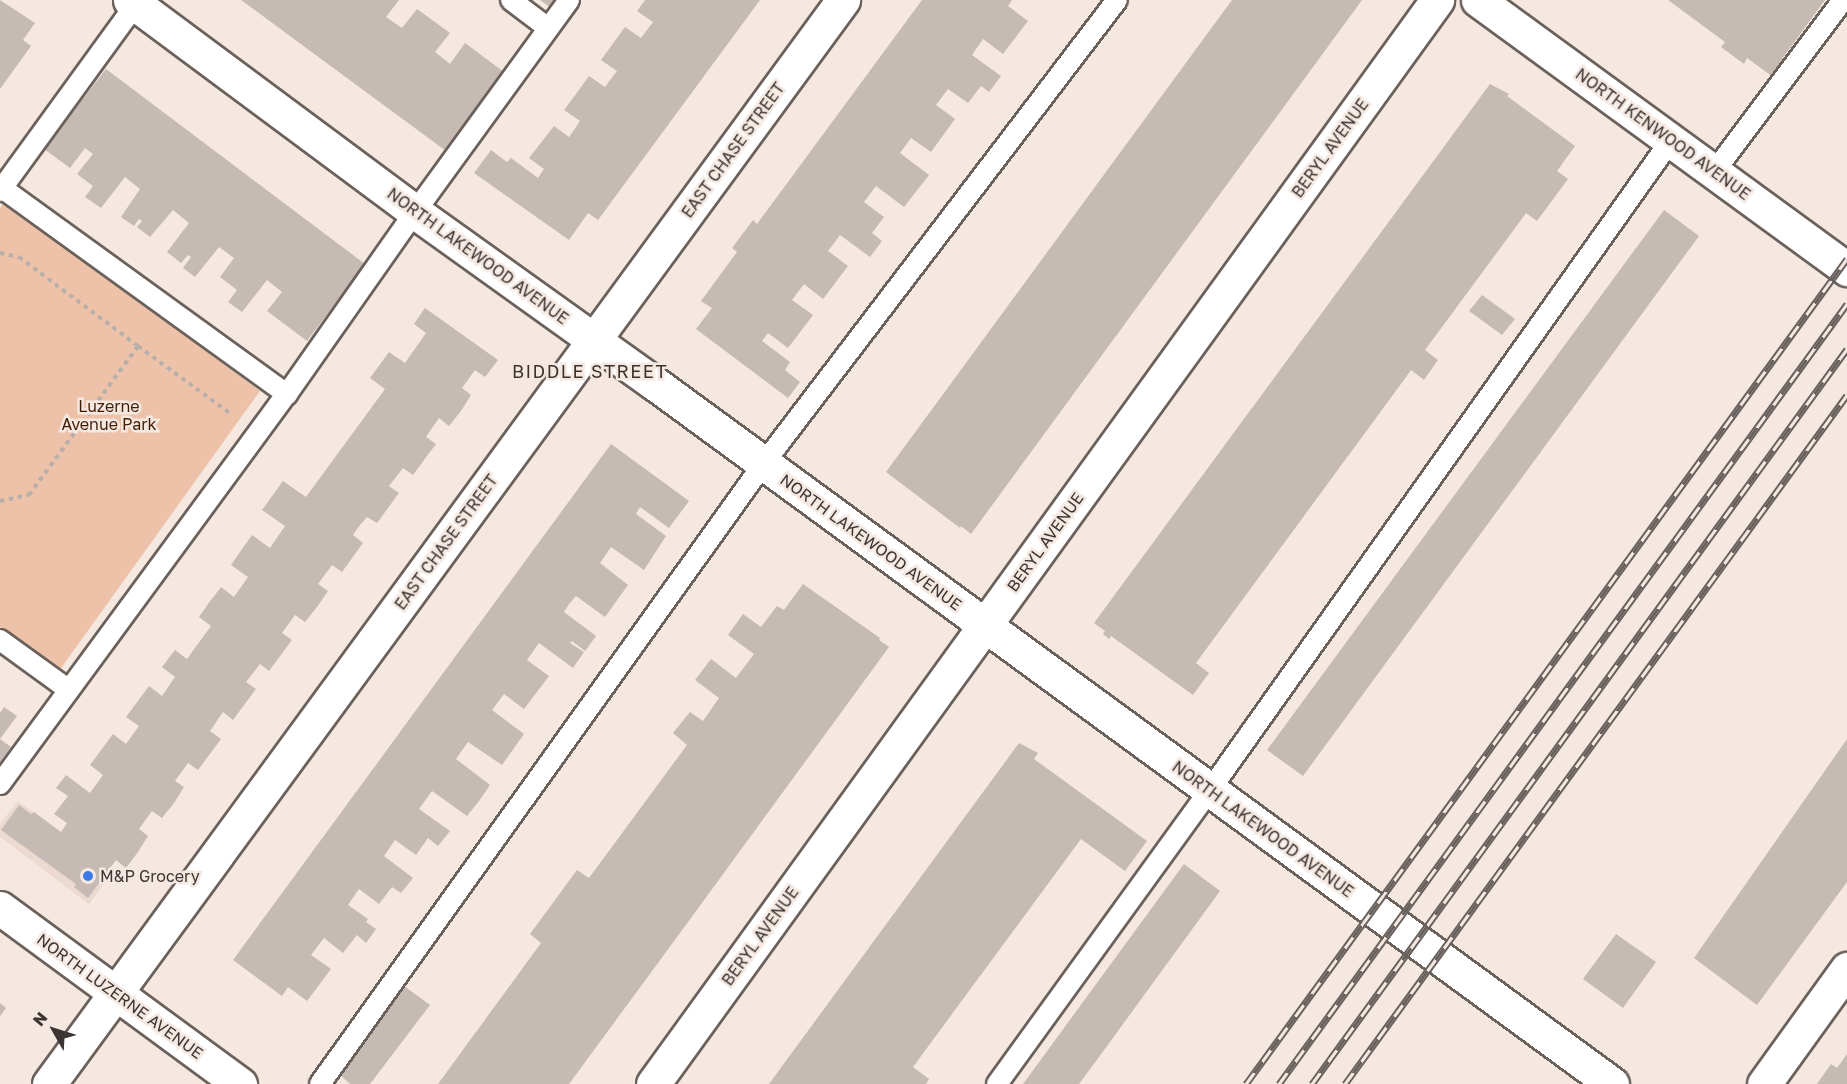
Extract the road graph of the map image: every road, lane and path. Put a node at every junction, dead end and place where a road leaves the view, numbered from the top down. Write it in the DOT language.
graph roads {
  1 [pos="511,0"];
  2 [pos="569,0"];
  3 [pos="843,0"];
  4 [pos="1117,0"];
  5 [pos="1437,0"];
  6 [pos="1478,0"];
  7 [pos="1843,0"];
  8 [pos="135,1"];
  9 [pos="548,28"];
  10 [pos="1671,140"];
  11 [pos="1714,172"];
  12 [pos="1,190"];
  13 [pos="415,212"];
  14 [pos="0,253"];
  15 [pos="1847,269"];
  16 [pos="594,339"];
  17 [pos="138,346"];
  18 [pos="287,394"];
  19 [pos="258,434"];
  20 [pos="764,463"];
  21 [pos="0,501"];
  22 [pos="985,625"];
  23 [pos="0,640"];
  24 [pos="69,690"];
  25 [pos="0,784"];
  26 [pos="1210,790"];
  27 [pos="0,908"];
  28 [pos="1843,981"];
  29 [pos="116,993"];
  30 [pos="50,1084"];
  31 [pos="240,1084"];
  32 [pos="320,1084"];
  33 [pos="653,1084"];
  34 [pos="997,1084"];
  35 [pos="1612,1084"];
  36 [pos="1764,1084"];
  1 -- 9 [label="lane"];
  2 -- 9 [label="lane"];
  3 -- 16 [label="street, EAST CHASE STREET"];
  4 -- 20 [label="lane"];
  5 -- 22 [label="street, BERYL AVENUE"];
  6 -- 10 [label="street, NORTH KENWOOD AVENUE"];
  7 -- 11 [label="lane"];
  8 -- 12 [label="lane"];
  8 -- 13 [label="street, NORTH LAKEWOOD AVENUE"];
  9 -- 13 [label="lane"];
  10 -- 11 [label="street, NORTH KENWOOD AVENUE"];
  10 -- 26 [label="lane"];
  11 -- 15 [label="street, NORTH KENWOOD AVENUE"];
  12 -- 18 [label="lane"];
  13 -- 16 [label="street, NORTH LAKEWOOD AVENUE"];
  13 -- 18 [label="lane"];
  14 -- 17 [label="path"];
  16 -- 20 [label="street, NORTH LAKEWOOD AVENUE"];
  16 -- 29 [label="street, EAST CHASE STREET"];
  17 -- 19 [label="path"];
  17 -- 21 [label="path"];
  18 -- 19 [label="lane"];
  19 -- 24 [label="lane"];
  20 -- 22 [label="street, NORTH LAKEWOOD AVENUE"];
  20 -- 32 [label="lane"];
  22 -- 26 [label="street, NORTH LAKEWOOD AVENUE"];
  22 -- 33 [label="street, BERYL AVENUE"];
  23 -- 24 [label="lane"];
  24 -- 25 [label="lane"];
  26 -- 34 [label="lane"];
  26 -- 35 [label="street, NORTH LAKEWOOD AVENUE"];
  27 -- 29 [label="street, NORTH LUZERNE AVENUE"];
  28 -- 36 [label="street"];
  29 -- 30 [label="street, EAST CHASE STREET"];
  29 -- 31 [label="street, NORTH LUZERNE AVENUE"];
}
